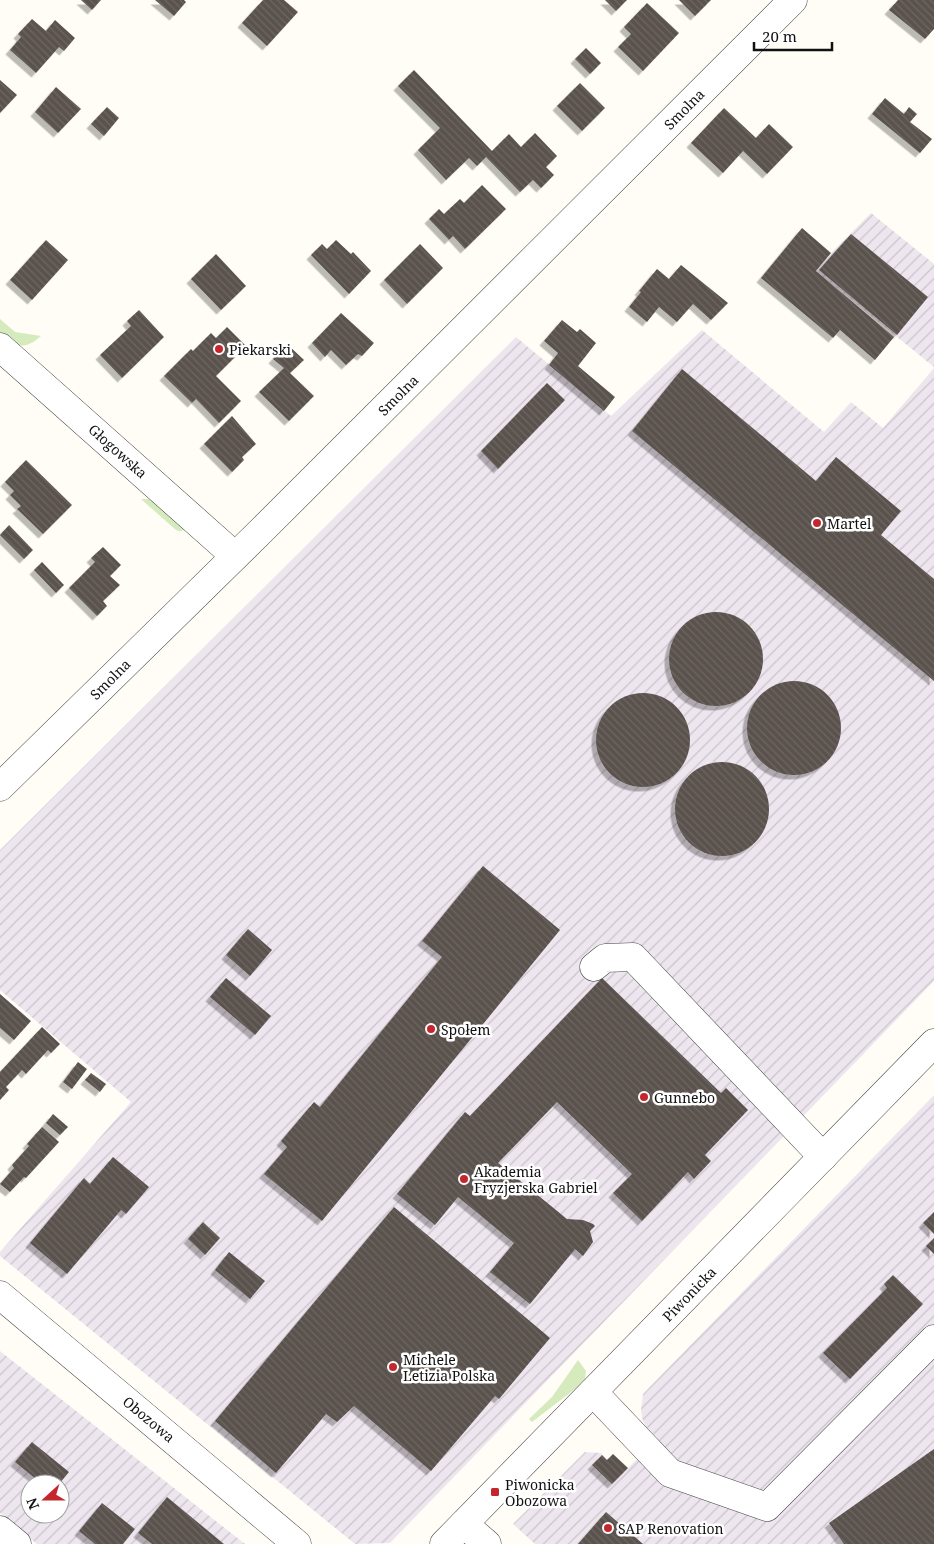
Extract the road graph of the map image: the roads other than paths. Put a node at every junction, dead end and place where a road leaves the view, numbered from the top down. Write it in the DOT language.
graph roads {
  1 [pos="793,0"];
  2 [pos="0,347"];
  3 [pos="234,556"];
  4 [pos="0,788"];
  5 [pos="594,967"];
  6 [pos="934,1043"];
  7 [pos="823,1157"];
  8 [pos="0,1295"];
  9 [pos="934,1338"];
  10 [pos="593,1392"];
  11 [pos="464,1524"];
  12 [pos="0,1530"];
  13 [pos="17,1544"];
  14 [pos="297,1544"];
  15 [pos="444,1544"];
  16 [pos="487,1544"];
  1 -- 3 [label="street, Smolna"];
  2 -- 3 [label="street, Głogowska"];
  3 -- 4 [label="street, Smolna"];
  5 -- 7 [label="street"];
  6 -- 7 [label="street, Piwonicka"];
  7 -- 10 [label="street, Piwonicka"];
  8 -- 14 [label="street, Obozowa"];
  9 -- 10 [label="street"];
  10 -- 11 [label="street, Piwonicka"];
  11 -- 15 [label="street, Piwonicka"];
  11 -- 16 [label="street"];
  12 -- 13 [label="street"];
}
